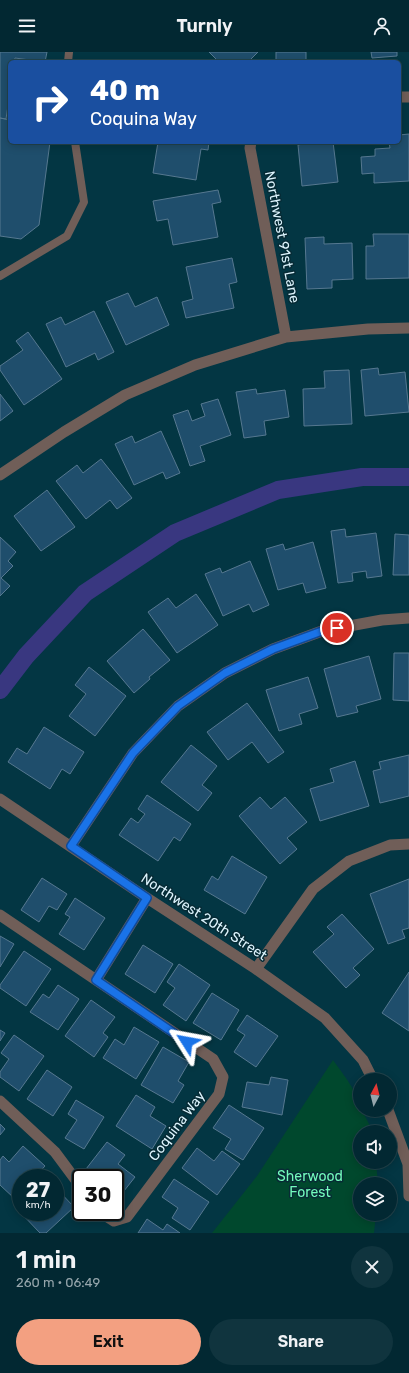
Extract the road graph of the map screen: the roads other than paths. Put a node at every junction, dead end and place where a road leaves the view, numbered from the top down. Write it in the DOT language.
graph roads {
  1 [pos="75,144"];
  2 [pos="251,144"];
  3 [pos="0,276"];
  4 [pos="409,328"];
  5 [pos="286,337"];
  6 [pos="0,475"];
  7 [pos="409,618"];
  8 [pos="0,799"];
  9 [pos="409,844"];
  10 [pos="71,846"];
  11 [pos="147,898"];
  12 [pos="0,915"];
  13 [pos="256,969"];
  14 [pos="96,980"];
  15 [pos="370,1073"];
  16 [pos="0,1101"];
  17 [pos="391,1117"];
  18 [pos="72,1175"];
  19 [pos="409,1196"];
  20 [pos="124,1218"];
  1 -- 3 [label="lane"];
  2 -- 5 [label="street, Northwest 91st Lane"];
  4 -- 5 [label="street"];
  5 -- 6 [label="street"];
  7 -- 10 [label="street"];
  8 -- 10 [label="street, Northwest 20th Street"];
  9 -- 13 [label="street"];
  10 -- 11 [label="street, Northwest 20th Street"];
  11 -- 13 [label="street, Northwest 20th Street"];
  11 -- 14 [label="street"];
  12 -- 14 [label="street, Coquina Way"];
  13 -- 15 [label="street, Northwest 20th Street"];
  14 -- 20 [label="street, Coquina Way"];
  16 -- 18 [label="street"];
  17 -- 19 [label="street"];
}
